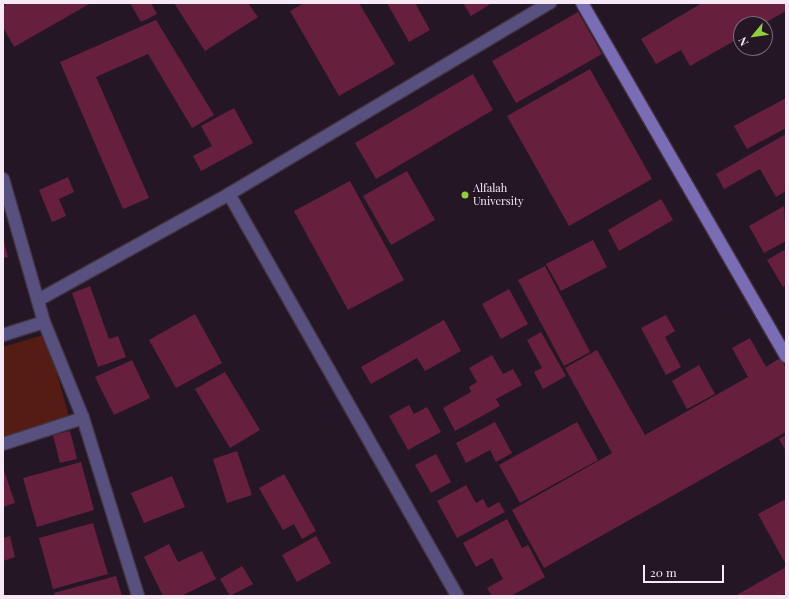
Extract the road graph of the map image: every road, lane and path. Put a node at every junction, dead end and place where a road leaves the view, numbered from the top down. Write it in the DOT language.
graph roads {
  1 [pos="550,3"];
  2 [pos="582,3"];
  3 [pos="3,179"];
  4 [pos="229,194"];
  5 [pos="38,300"];
  6 [pos="44,322"];
  7 [pos="3,335"];
  8 [pos="786,356"];
  9 [pos="83,418"];
  10 [pos="3,444"];
  11 [pos="138,596"];
  12 [pos="457,596"];
  1 -- 4 [label="street"];
  2 -- 8 [label="main road"];
  3 -- 5 [label="street"];
  4 -- 5 [label="street"];
  4 -- 12 [label="street"];
  5 -- 6 [label="street"];
  6 -- 7 [label="street"];
  6 -- 9 [label="street"];
  9 -- 10 [label="street"];
  9 -- 11 [label="street"];
}
